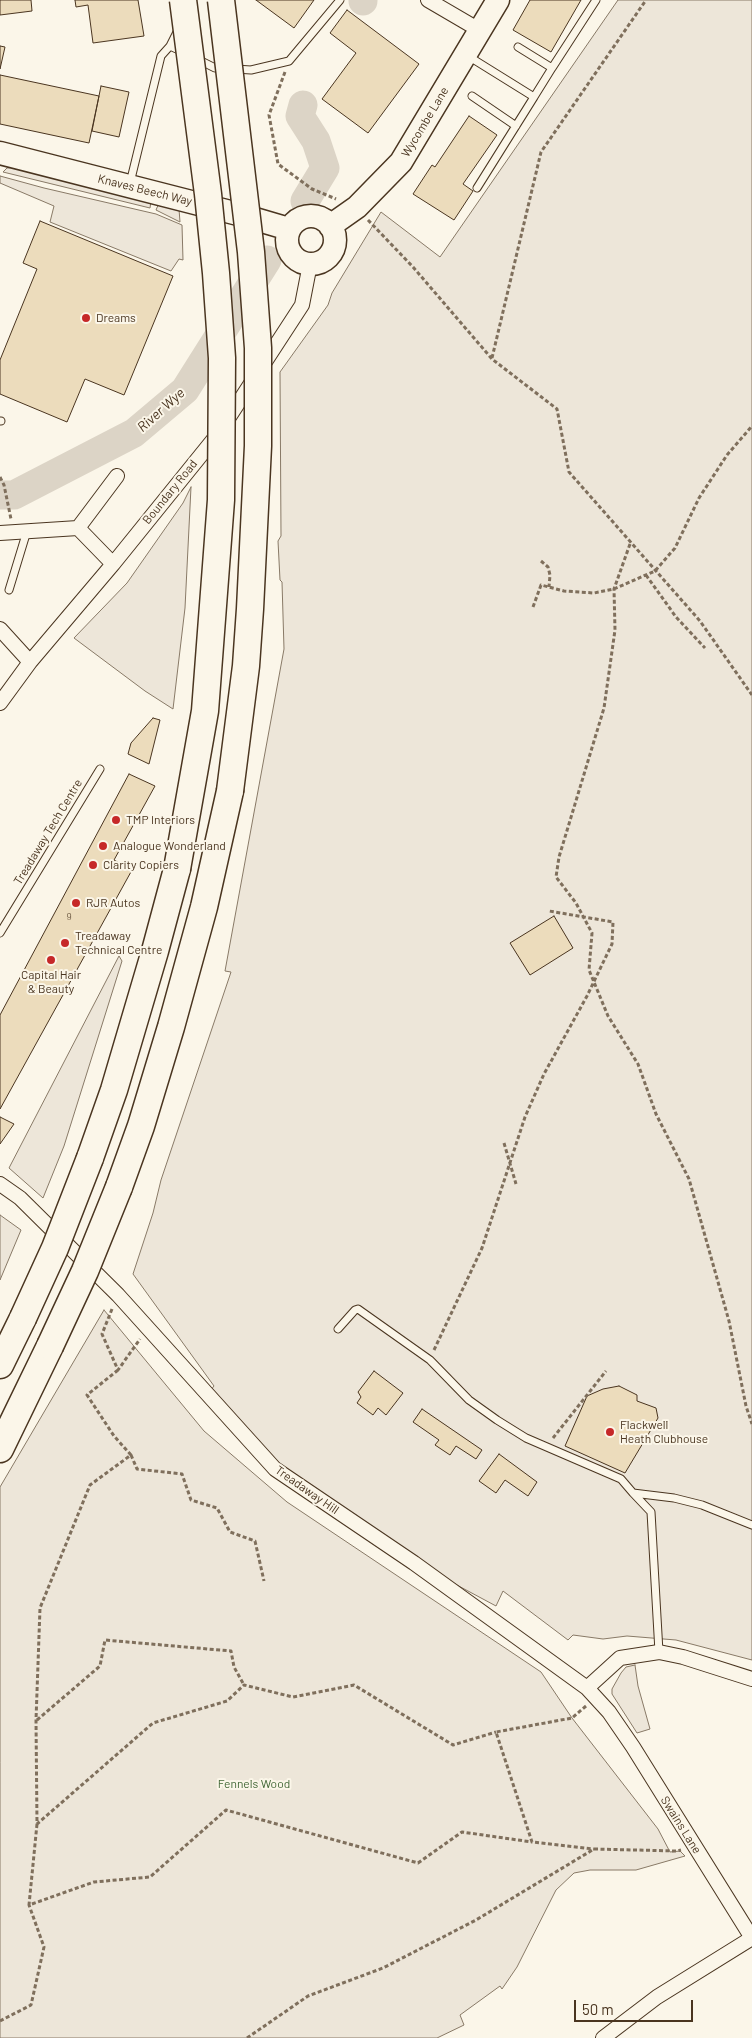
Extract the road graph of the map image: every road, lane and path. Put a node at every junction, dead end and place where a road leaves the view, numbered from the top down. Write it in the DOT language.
graph roads {
  1 [pos="183,0"];
  2 [pos="188,0"];
  3 [pos="221,0"];
  4 [pos="340,0"];
  5 [pos="428,0"];
  6 [pos="498,0"];
  7 [pos="596,0"];
  8 [pos="646,0"];
  9 [pos="480,31"];
  10 [pos="170,46"];
  11 [pos="518,47"];
  12 [pos="466,54"];
  13 [pos="289,60"];
  14 [pos="552,68"];
  15 [pos="472,96"];
  16 [pos="534,97"];
  17 [pos="516,126"];
  18 [pos="0,153"];
  19 [pos="130,186"];
  20 [pos="477,188"];
  21 [pos="357,207"];
  22 [pos="330,226"];
  23 [pos="290,229"];
  24 [pos="310,264"];
  25 [pos="492,359"];
  26 [pos="752,426"];
  27 [pos="117,476"];
  28 [pos="0,477"];
  29 [pos="9,510"];
  30 [pos="78,528"];
  31 [pos="27,531"];
  32 [pos="0,532"];
  33 [pos="630,544"];
  34 [pos="542,561"];
  35 [pos="113,564"];
  36 [pos="655,571"];
  37 [pos="646,575"];
  38 [pos="549,587"];
  39 [pos="614,589"];
  40 [pos="9,590"];
  41 [pos="533,607"];
  42 [pos="0,629"];
  43 [pos="705,648"];
  44 [pos="30,662"];
  45 [pos="752,696"];
  46 [pos="0,703"];
  47 [pos="100,769"];
  48 [pos="549,911"];
  49 [pos="583,916"];
  50 [pos="0,933"];
  51 [pos="594,981"];
  52 [pos="504,1143"];
  53 [pos="510,1164"];
  54 [pos="0,1184"];
  55 [pos="516,1184"];
  56 [pos="118,1295"];
  57 [pos="148,1328"];
  58 [pos="338,1329"];
  59 [pos="430,1360"];
  60 [pos="0,1365"];
  61 [pos="118,1370"];
  62 [pos="606,1371"];
  63 [pos="752,1424"];
  64 [pos="546,1446"];
  65 [pos="0,1449"];
  66 [pos="130,1456"];
  67 [pos="633,1493"];
  68 [pos="752,1525"];
  69 [pos="264,1581"];
  70 [pos="659,1652"];
  71 [pos="752,1678"];
  72 [pos="244,1685"];
  73 [pos="587,1688"];
  74 [pos="609,1712"];
  75 [pos="572,1718"];
  76 [pos="36,1720"];
  77 [pos="496,1732"];
  78 [pos="37,1824"];
  79 [pos="532,1842"];
  80 [pos="594,1849"];
  81 [pos="677,1851"];
  82 [pos="29,1906"];
  83 [pos="752,1938"];
  84 [pos="0,2021"];
  85 [pos="246,2038"];
  86 [pos="603,2038"];
  1 -- 60 [label="highway, bridge"];
  2 -- 10 [label="lane"];
  3 -- 65 [label="highway, bridge"];
  4 -- 13 [label="lane"];
  5 -- 9 [label="street"];
  6 -- 9 [label="main road, Wycombe Lane"];
  7 -- 14 [label="lane"];
  8 -- 25 [label="path"];
  9 -- 12 [label="main road, Wycombe Lane"];
  10 -- 13 [label="lane"];
  10 -- 19 [label="lane"];
  11 -- 14 [label="lane"];
  12 -- 16 [label="lane"];
  12 -- 21 [label="main road, Wycombe Lane"];
  13 -- 21 [label="path"];
  14 -- 16 [label="lane"];
  15 -- 17 [label="lane"];
  16 -- 17 [label="lane"];
  17 -- 20 [label="lane"];
  18 -- 19 [label="main road, Knaves Beech Way"];
  19 -- 23 [label="main road, Knaves Beech Way"];
  21 -- 22 [label="main road, Wycombe Lane"];
  21 -- 25 [label="path"];
  22 -- 23 [label="main road"];
  22 -- 24 [label="main road"];
  23 -- 24 [label="main road"];
  24 -- 35 [label="street, Boundary Road"];
  25 -- 33 [label="path"];
  26 -- 36 [label="path"];
  27 -- 30 [label="street"];
  28 -- 29 [label="path"];
  30 -- 31 [label="street"];
  30 -- 35 [label="street"];
  31 -- 32 [label="street"];
  31 -- 40 [label="lane"];
  33 -- 36 [label="path"];
  33 -- 39 [label="path"];
  34 -- 38 [label="path"];
  35 -- 44 [label="street, Boundary Road"];
  36 -- 37 [label="path"];
  36 -- 45 [label="path"];
  37 -- 39 [label="path"];
  37 -- 43 [label="path"];
  38 -- 39 [label="path"];
  38 -- 41 [label="path"];
  39 -- 49 [label="path"];
  42 -- 44 [label="street"];
  44 -- 46 [label="street, Boundary Road"];
  47 -- 50 [label="lane, Treadaway Tech Centre"];
  48 -- 49 [label="path"];
  49 -- 51 [label="path"];
  49 -- 51 [label="path"];
  51 -- 53 [label="path"];
  51 -- 63 [label="path"];
  52 -- 53 [label="path"];
  53 -- 55 [label="path"];
  53 -- 59 [label="path"];
  54 -- 56 [label="street, Treadaway Hill"];
  56 -- 57 [label="street, Treadaway Hill"];
  56 -- 61 [label="path"];
  57 -- 61 [label="path"];
  57 -- 73 [label="street, Treadaway Hill"];
  58 -- 59 [label="lane"];
  59 -- 64 [label="lane"];
  61 -- 66 [label="path"];
  62 -- 64 [label="path"];
  64 -- 67 [label="lane"];
  66 -- 69 [label="path"];
  66 -- 76 [label="path"];
  67 -- 68 [label="lane"];
  67 -- 70 [label="lane"];
  70 -- 71 [label="street"];
  70 -- 73 [label="street"];
  72 -- 76 [label="path"];
  72 -- 77 [label="path"];
  72 -- 78 [label="path"];
  73 -- 74 [label="street, Treadaway Hill"];
  74 -- 83 [label="street, Swains Lane"];
  75 -- 77 [label="path"];
  76 -- 78 [label="path"];
  77 -- 79 [label="path"];
  78 -- 82 [label="path"];
  79 -- 80 [label="path"];
  79 -- 82 [label="path"];
  80 -- 81 [label="path"];
  80 -- 85 [label="path"];
  82 -- 84 [label="path"];
  83 -- 86 [label="street"];
}
